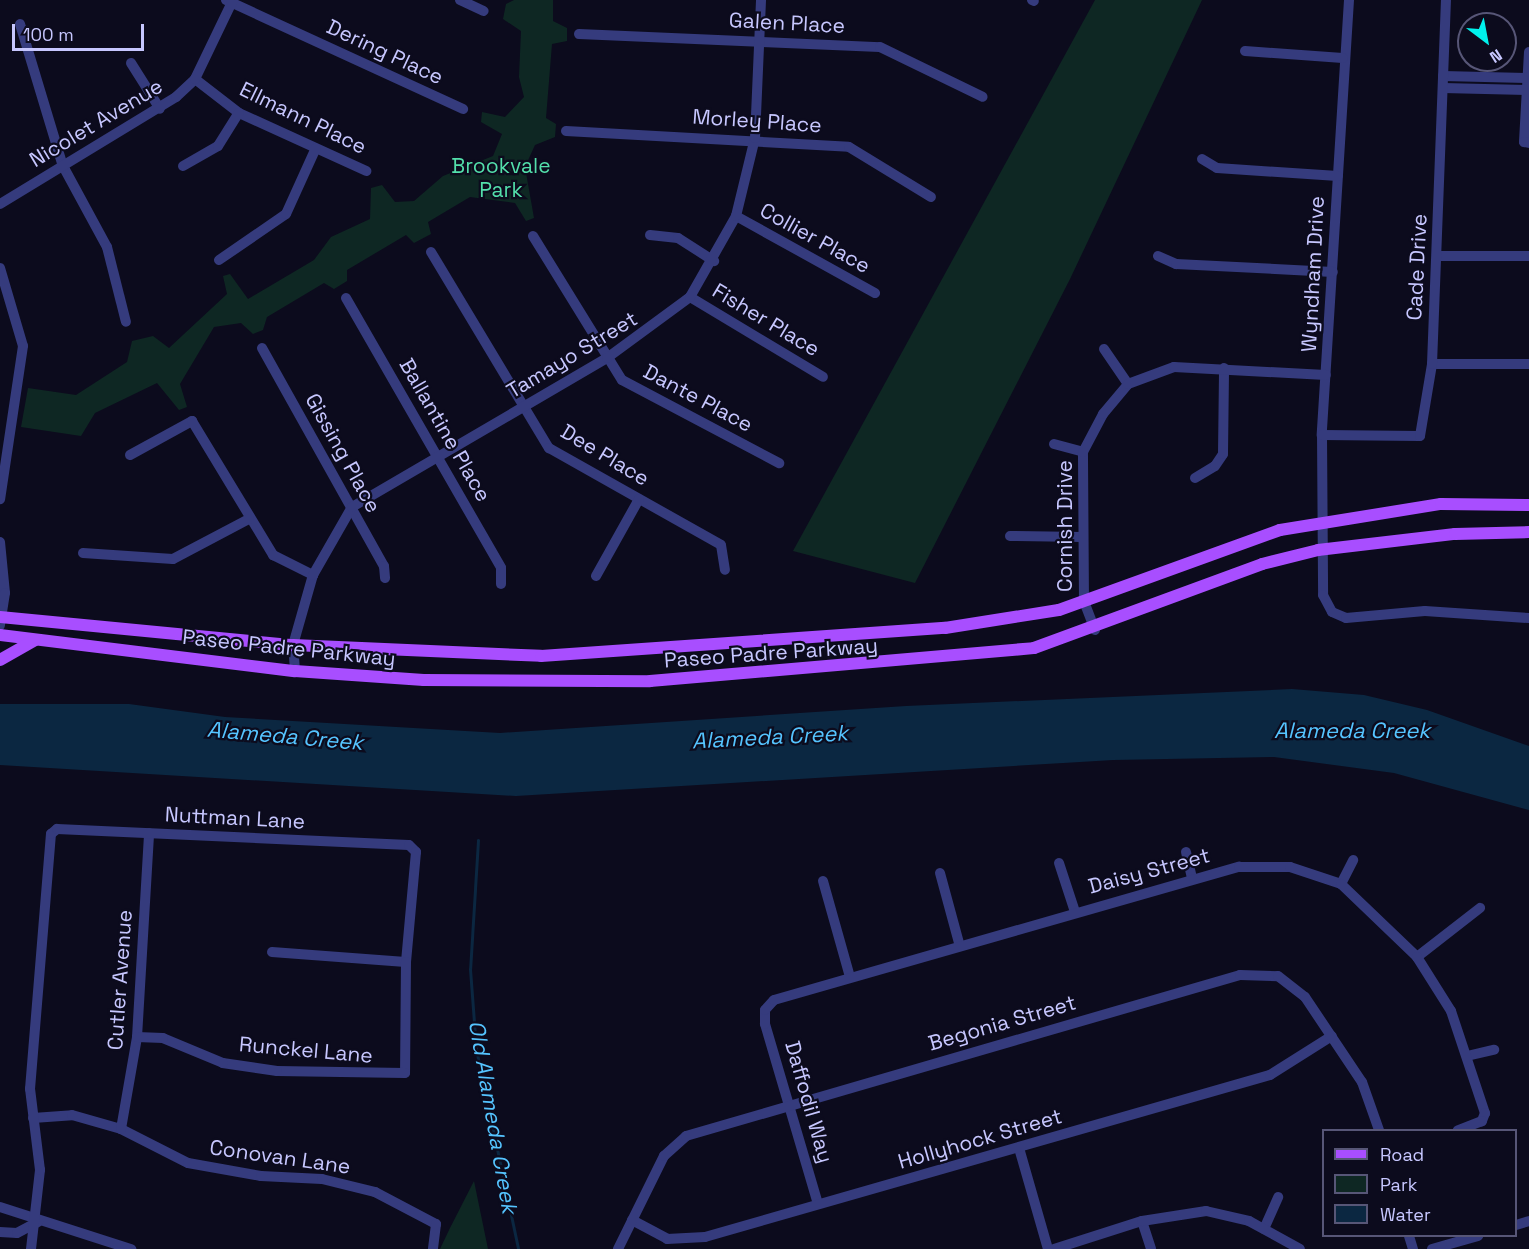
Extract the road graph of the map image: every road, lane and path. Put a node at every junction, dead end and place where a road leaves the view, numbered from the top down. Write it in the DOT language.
graph roads {
  1 [pos="460,0"];
  2 [pos="761,0"];
  3 [pos="1349,0"];
  4 [pos="1446,0"];
  5 [pos="230,1"];
  6 [pos="484,11"];
  7 [pos="20,24"];
  8 [pos="579,34"];
  9 [pos="759,41"];
  10 [pos="1245,51"];
  11 [pos="1529,52"];
  12 [pos="1343,58"];
  13 [pos="131,63"];
  14 [pos="1443,76"];
  15 [pos="195,79"];
  16 [pos="1528,84"];
  17 [pos="1443,88"];
  18 [pos="983,98"];
  19 [pos="160,109"];
  20 [pos="463,109"];
  21 [pos="239,113"];
  22 [pos="566,131"];
  23 [pos="755,138"];
  24 [pos="1529,142"];
  25 [pos="316,148"];
  26 [pos="1202,159"];
  27 [pos="63,166"];
  28 [pos="183,166"];
  29 [pos="366,171"];
  30 [pos="1338,176"];
  31 [pos="932,197"];
  32 [pos="0,204"];
  33 [pos="736,216"];
  34 [pos="650,235"];
  35 [pos="533,236"];
  36 [pos="432,252"];
  37 [pos="1158,256"];
  38 [pos="1437,256"];
  39 [pos="1529,256"];
  40 [pos="219,260"];
  41 [pos="714,261"];
  42 [pos="0,268"];
  43 [pos="1333,272"];
  44 [pos="875,293"];
  45 [pos="690,297"];
  46 [pos="346,298"];
  47 [pos="126,322"];
  48 [pos="262,348"];
  49 [pos="1104,348"];
  50 [pos="607,358"];
  51 [pos="1432,364"];
  52 [pos="1529,364"];
  53 [pos="1224,368"];
  54 [pos="1326,375"];
  55 [pos="823,376"];
  56 [pos="1128,384"];
  57 [pos="524,406"];
  58 [pos="1322,435"];
  59 [pos="1054,444"];
  60 [pos="1083,452"];
  61 [pos="130,455"];
  62 [pos="439,456"];
  63 [pos="779,463"];
  64 [pos="1195,478"];
  65 [pos="0,499"];
  66 [pos="639,499"];
  67 [pos="1529,505"];
  68 [pos="352,507"];
  69 [pos="249,519"];
  70 [pos="1319,523"];
  71 [pos="1529,532"];
  72 [pos="1010,536"];
  73 [pos="1083,537"];
  74 [pos="0,542"];
  75 [pos="1318,550"];
  76 [pos="83,553"];
  77 [pos="725,570"];
  78 [pos="313,575"];
  79 [pos="596,576"];
  80 [pos="385,578"];
  81 [pos="501,584"];
  82 [pos="1084,602"];
  83 [pos="1529,618"];
  84 [pos="1,620"];
  85 [pos="1095,630"];
  86 [pos="0,635"];
  87 [pos="36,640"];
  88 [pos="293,645"];
  89 [pos="0,660"];
  90 [pos="295,671"];
  91 [pos="149,833"];
  92 [pos="1186,852"];
  93 [pos="1353,860"];
  94 [pos="1059,863"];
  95 [pos="940,873"];
  96 [pos="1191,878"];
  97 [pos="823,881"];
  98 [pos="1341,884"];
  99 [pos="1480,908"];
  100 [pos="1075,912"];
  101 [pos="959,944"];
  102 [pos="272,952"];
  103 [pos="1417,957"];
  104 [pos="406,962"];
  105 [pos="850,977"];
  106 [pos="765,1010"];
  107 [pos="1332,1036"];
  108 [pos="137,1037"];
  109 [pos="1494,1050"];
  110 [pos="1467,1056"];
  111 [pos="790,1104"];
  112 [pos="33,1118"];
  113 [pos="121,1129"];
  114 [pos="1378,1129"];
  115 [pos="1463,1129"];
  116 [pos="1019,1149"];
  117 [pos="1278,1197"];
  118 [pos="818,1204"];
  119 [pos="0,1207"];
  120 [pos="632,1220"];
  121 [pos="1142,1221"];
  122 [pos="38,1222"];
  123 [pos="1264,1229"];
  124 [pos="0,1232"];
  125 [pos="1474,1237"];
  126 [pos="32,1249"];
  127 [pos="131,1249"];
  128 [pos="433,1249"];
  129 [pos="618,1249"];
  130 [pos="1047,1249"];
  131 [pos="1054,1249"];
  132 [pos="1151,1249"];
  133 [pos="1300,1249"];
  134 [pos="1432,1249"];
  1 -- 6 [label="street"];
  2 -- 9 [label="street, Tamayo Street"];
  3 -- 12 [label="street, Wyndham Drive"];
  4 -- 14 [label="street, Cade Drive"];
  5 -- 15 [label="street, Nicolet Avenue"];
  5 -- 20 [label="street, Dering Place"];
  7 -- 27 [label="street"];
  8 -- 9 [label="street, Galen Place"];
  9 -- 18 [label="street, Galen Place"];
  9 -- 23 [label="street, Tamayo Street"];
  10 -- 12 [label="street"];
  11 -- 16 [label="street"];
  12 -- 30 [label="street, Wyndham Drive"];
  13 -- 19 [label="street"];
  14 -- 16 [label="street"];
  14 -- 17 [label="street, Cade Drive"];
  15 -- 19 [label="street, Nicolet Avenue"];
  15 -- 21 [label="street, Ellmann Place"];
  16 -- 17 [label="street"];
  16 -- 24 [label="street"];
  17 -- 38 [label="street, Cade Drive"];
  19 -- 27 [label="street, Nicolet Avenue"];
  21 -- 25 [label="street, Ellmann Place"];
  21 -- 28 [label="street"];
  22 -- 23 [label="street, Morley Place"];
  23 -- 31 [label="street, Morley Place"];
  23 -- 33 [label="street, Tamayo Street"];
  25 -- 29 [label="street, Ellmann Place"];
  25 -- 40 [label="street"];
  26 -- 30 [label="street"];
  27 -- 32 [label="street, Nicolet Avenue"];
  27 -- 47 [label="street"];
  30 -- 43 [label="street, Wyndham Drive"];
  33 -- 41 [label="street, Tamayo Street"];
  33 -- 44 [label="street, Collier Place"];
  34 -- 41 [label="street"];
  35 -- 50 [label="street, Dante Place"];
  36 -- 57 [label="street, Dee Place"];
  37 -- 43 [label="street"];
  38 -- 39 [label="street"];
  38 -- 51 [label="street, Cade Drive"];
  41 -- 45 [label="street, Tamayo Street"];
  42 -- 65 [label="street"];
  43 -- 54 [label="street, Wyndham Drive"];
  45 -- 50 [label="street, Tamayo Street"];
  45 -- 55 [label="street, Fisher Place"];
  46 -- 62 [label="street, Ballantine Place"];
  48 -- 68 [label="street, Gissing Place"];
  49 -- 56 [label="street"];
  50 -- 57 [label="street, Tamayo Street"];
  50 -- 63 [label="street, Dante Place"];
  51 -- 52 [label="street"];
  51 -- 58 [label="street, Cade Drive"];
  53 -- 54 [label="street"];
  53 -- 56 [label="street"];
  53 -- 64 [label="street"];
  54 -- 58 [label="street, Wyndham Drive"];
  56 -- 60 [label="street, Cornish Drive"];
  57 -- 62 [label="street, Tamayo Street"];
  57 -- 66 [label="street, Dee Place"];
  58 -- 70 [label="street, Wyndham Drive"];
  59 -- 60 [label="street"];
  60 -- 73 [label="street, Cornish Drive"];
  61 -- 69 [label="street"];
  62 -- 68 [label="street, Tamayo Street"];
  62 -- 81 [label="street, Ballantine Place"];
  66 -- 77 [label="street, Dee Place"];
  66 -- 79 [label="street"];
  67 -- 70 [label="main road, Paseo Padre Parkway"];
  68 -- 78 [label="street, Tamayo Street"];
  68 -- 80 [label="street, Gissing Place"];
  69 -- 76 [label="street"];
  69 -- 78 [label="street"];
  70 -- 75 [label="street, Wyndham Drive"];
  70 -- 82 [label="main road, Paseo Padre Parkway"];
  71 -- 75 [label="main road, Paseo Padre Parkway"];
  72 -- 73 [label="street"];
  73 -- 82 [label="street, Cornish Drive"];
  74 -- 84 [label="street"];
  75 -- 83 [label="street, Wyndham Drive"];
  75 -- 85 [label="main road, Paseo Padre Parkway"];
  78 -- 88 [label="street, Tamayo Street"];
  82 -- 85 [label="street, Cornish Drive"];
  82 -- 88 [label="main road, Paseo Padre Parkway"];
  84 -- 88 [label="main road, Paseo Padre Parkway"];
  85 -- 90 [label="main road, Paseo Padre Parkway"];
  86 -- 87 [label="main road, Paseo Padre Parkway"];
  87 -- 89 [label="main road"];
  87 -- 90 [label="main road, Paseo Padre Parkway"];
  88 -- 90 [label="street, Tamayo Street"];
  91 -- 104 [label="street, Nuttman Lane"];
  91 -- 108 [label="street, Cutler Avenue"];
  91 -- 112 [label="street, Nuttman Lane"];
  92 -- 96 [label="street"];
  93 -- 98 [label="street"];
  94 -- 100 [label="street"];
  95 -- 101 [label="street"];
  96 -- 98 [label="street, Daisy Street"];
  96 -- 100 [label="street, Daisy Street"];
  97 -- 105 [label="street"];
  98 -- 103 [label="street, Daisy Street"];
  99 -- 103 [label="street"];
  100 -- 101 [label="street, Daisy Street"];
  101 -- 105 [label="street, Daisy Street"];
  102 -- 104 [label="street"];
  103 -- 110 [label="street, Daisy Street"];
  104 -- 108 [label="street, Runckel Lane"];
  105 -- 106 [label="street, Daisy Street"];
  106 -- 111 [label="street, Daffodil Way"];
  107 -- 111 [label="street, Begonia Street"];
  107 -- 114 [label="street, Begonia Street"];
  107 -- 116 [label="street, Hollyhock Street"];
  108 -- 113 [label="street, Cutler Avenue"];
  109 -- 110 [label="street"];
  110 -- 115 [label="street, Daisy Street"];
  111 -- 118 [label="street, Daffodil Way"];
  111 -- 120 [label="street, Begonia Street"];
  112 -- 113 [label="street, Conovan Lane"];
  112 -- 122 [label="street"];
  113 -- 128 [label="street, Conovan Lane"];
  116 -- 118 [label="street, Hollyhock Street"];
  116 -- 130 [label="street"];
  117 -- 123 [label="street"];
  118 -- 120 [label="street, Hollyhock Street"];
  119 -- 122 [label="street"];
  120 -- 129 [label="street, Begonia Street"];
  121 -- 123 [label="street"];
  121 -- 131 [label="street"];
  121 -- 132 [label="street"];
  122 -- 124 [label="street"];
  122 -- 126 [label="street"];
  122 -- 127 [label="street"];
  123 -- 133 [label="street"];
  125 -- 134 [label="street"];
}
